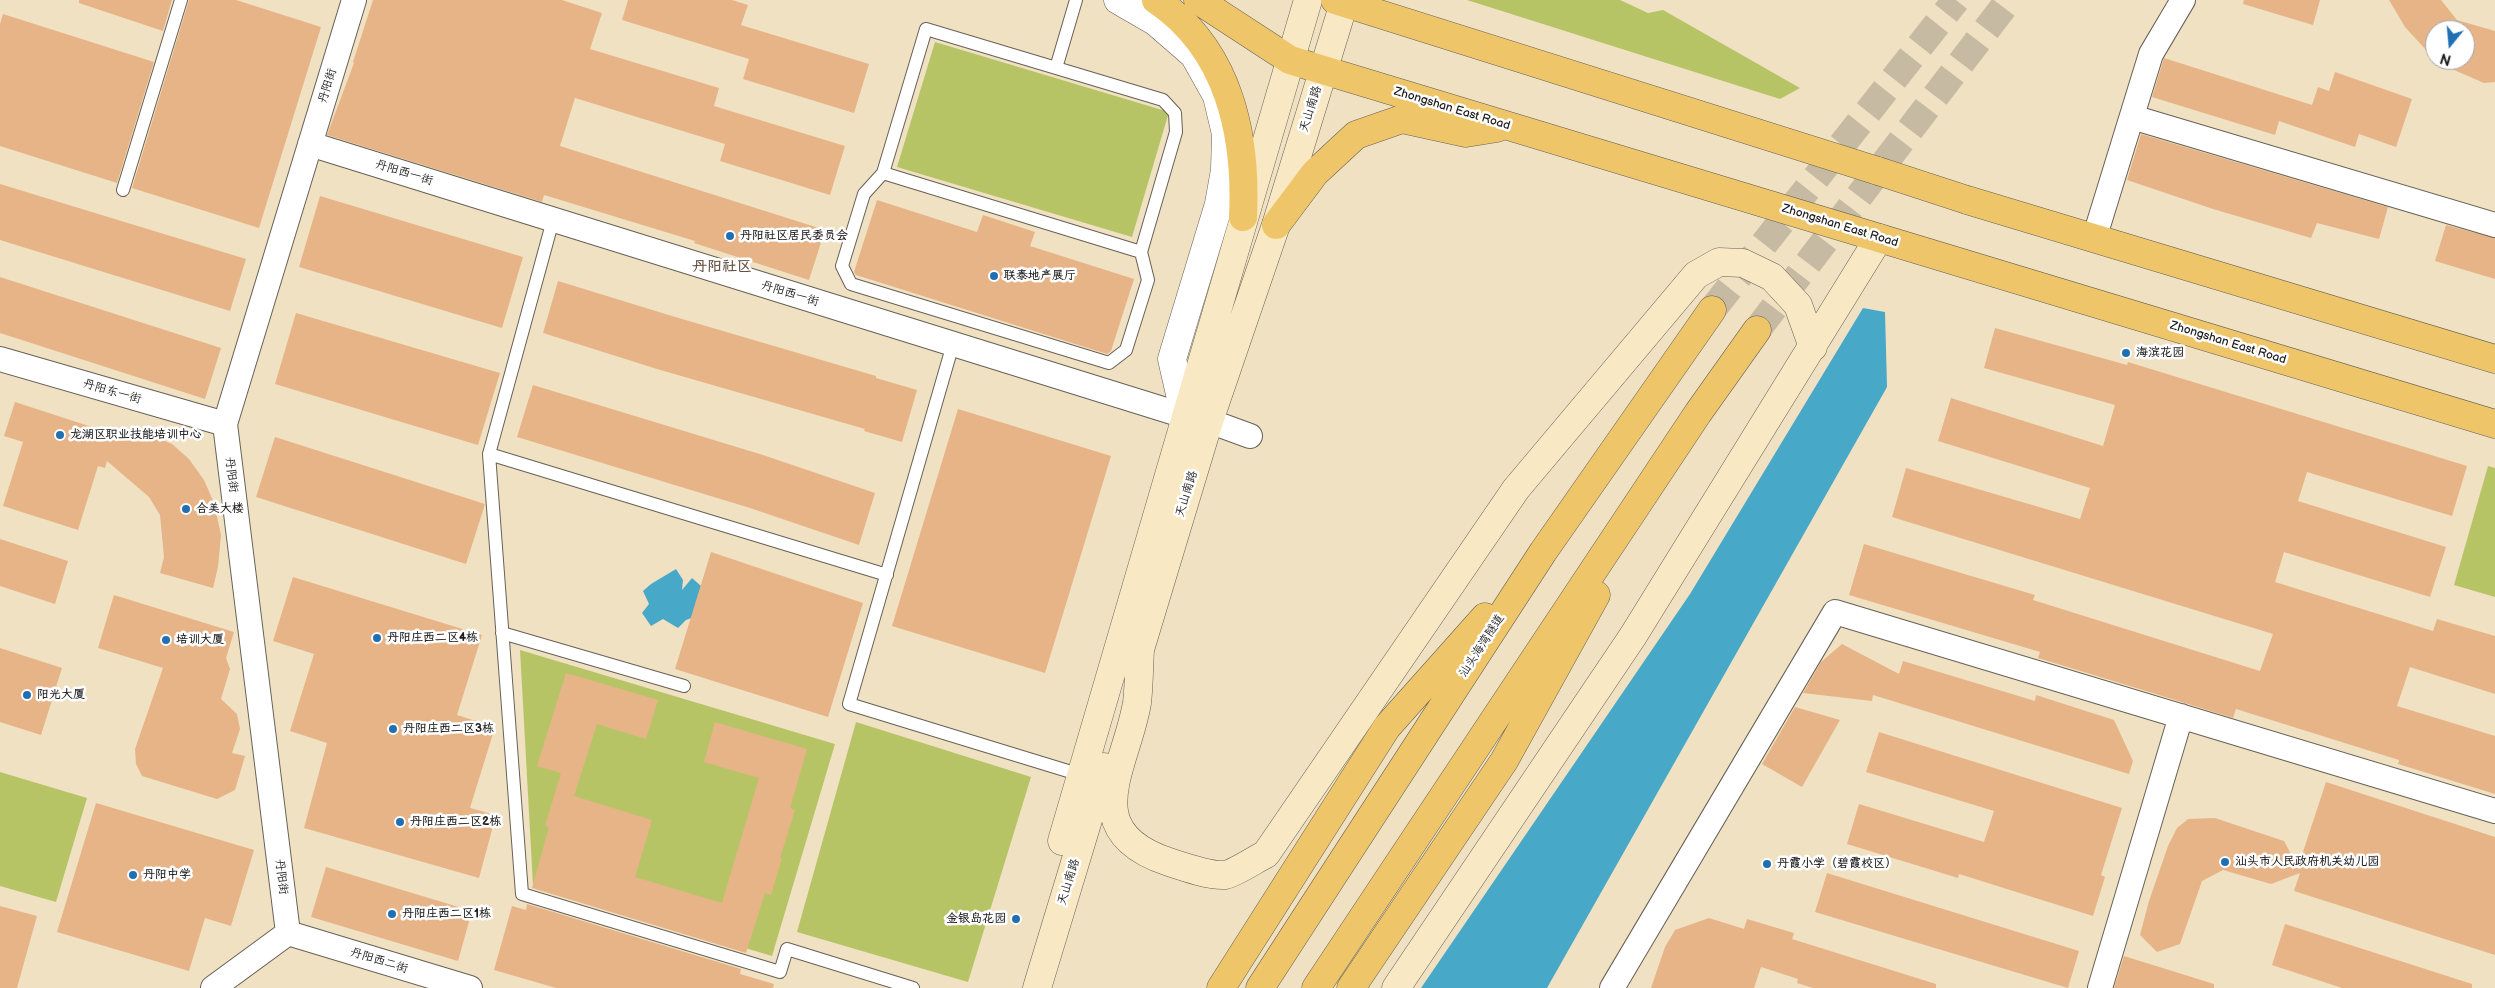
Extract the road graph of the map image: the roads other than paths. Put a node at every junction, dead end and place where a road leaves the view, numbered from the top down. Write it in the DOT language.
graph roads {
  1 [pos="181,0"];
  2 [pos="354,0"];
  3 [pos="1076,0"];
  4 [pos="1118,0"];
  5 [pos="1156,0"];
  6 [pos="1198,0"];
  7 [pos="1308,0"];
  8 [pos="2183,0"];
  9 [pos="1342,1"];
  10 [pos="1290,60"];
  11 [pos="1056,68"];
  12 [pos="1323,71"];
  13 [pos="2132,117"];
  14 [pos="1507,126"];
  15 [pos="310,144"];
  16 [pos="883,173"];
  17 [pos="123,190"];
  18 [pos="1243,217"];
  19 [pos="552,220"];
  20 [pos="1276,225"];
  21 [pos="2495,226"];
  22 [pos="1880,238"];
  23 [pos="2094,239"];
  24 [pos="1141,252"];
  25 [pos="1712,310"];
  26 [pos="1757,330"];
  27 [pos="953,344"];
  28 [pos="1812,347"];
  29 [pos="0,359"];
  30 [pos="2495,359"];
  31 [pos="1698,412"];
  32 [pos="1197,418"];
  33 [pos="225,424"];
  34 [pos="2495,424"];
  35 [pos="1250,436"];
  36 [pos="488,454"];
  37 [pos="1543,552"];
  38 [pos="887,575"];
  39 [pos="502,633"];
  40 [pos="1140,650"];
  41 [pos="684,686"];
  42 [pos="2181,716"];
  43 [pos="1081,775"];
  44 [pos="2495,810"];
  45 [pos="288,933"];
  46 [pos="213,988"];
  47 [pos="470,988"];
  48 [pos="913,988"];
  49 [pos="1020,988"];
  50 [pos="1037,988"];
  51 [pos="1221,988"];
  52 [pos="1260,988"];
  53 [pos="1316,988"];
  54 [pos="1351,988"];
  55 [pos="1396,988"];
  56 [pos="1612,988"];
  57 [pos="2100,988"];
  1 -- 17 [label="lane"];
  2 -- 15 [label="street, 丹阳街"];
  3 -- 11 [label="lane"];
  4 -- 32 [label="street"];
  5 -- 18 [label="main road"];
  6 -- 10 [label="main road, Zhongshan East Road"];
  7 -- 10 [label="main road, 天山南路"];
  8 -- 13 [label="street"];
  9 -- 12 [label="main road, 天山南路"];
  9 -- 23 [label="main road, bridge"];
  10 -- 12 [label="main road, Zhongshan East Road"];
  10 -- 18 [label="main road, 天山南路"];
  11 -- 16 [label="lane"];
  11 -- 24 [label="lane"];
  12 -- 14 [label="main road, Zhongshan East Road"];
  12 -- 20 [label="main road, 天山南路"];
  13 -- 21 [label="street"];
  13 -- 23 [label="street"];
  14 -- 20 [label="main road"];
  14 -- 22 [label="main road, Zhongshan East Road"];
  15 -- 19 [label="street, 丹阳西一街"];
  15 -- 33 [label="street, 丹阳街"];
  16 -- 24 [label="lane"];
  16 -- 24 [label="lane"];
  18 -- 32 [label="main road, 天山南路"];
  19 -- 27 [label="street, 丹阳西一街"];
  19 -- 36 [label="lane"];
  20 -- 32 [label="main road, 天山南路"];
  22 -- 28 [label="main road"];
  22 -- 34 [label="main road, Zhongshan East Road"];
  23 -- 30 [label="main road"];
  25 -- 37 [label="main road, 汕头海湾隧道"];
  26 -- 31 [label="main road"];
  27 -- 32 [label="street, 丹阳西一街"];
  27 -- 38 [label="lane"];
  28 -- 40 [label="main road"];
  28 -- 55 [label="main road"];
  29 -- 33 [label="street, 丹阳东一街"];
  31 -- 53 [label="main road"];
  31 -- 54 [label="main road"];
  32 -- 35 [label="street, 丹阳西一街"];
  32 -- 40 [label="main road, 天山南路"];
  32 -- 43 [label="main road, 天山南路"];
  33 -- 45 [label="street, 丹阳街"];
  36 -- 38 [label="lane"];
  36 -- 39 [label="lane"];
  37 -- 51 [label="main road"];
  37 -- 52 [label="main road, 汕头海湾隧道"];
  38 -- 43 [label="lane"];
  39 -- 41 [label="lane"];
  39 -- 48 [label="lane"];
  40 -- 50 [label="main road, 天山南路"];
  42 -- 44 [label="street"];
  42 -- 56 [label="street"];
  42 -- 57 [label="street"];
  43 -- 49 [label="main road, 天山南路"];
  45 -- 46 [label="street"];
  45 -- 47 [label="street, 丹阳西二街"];
}
